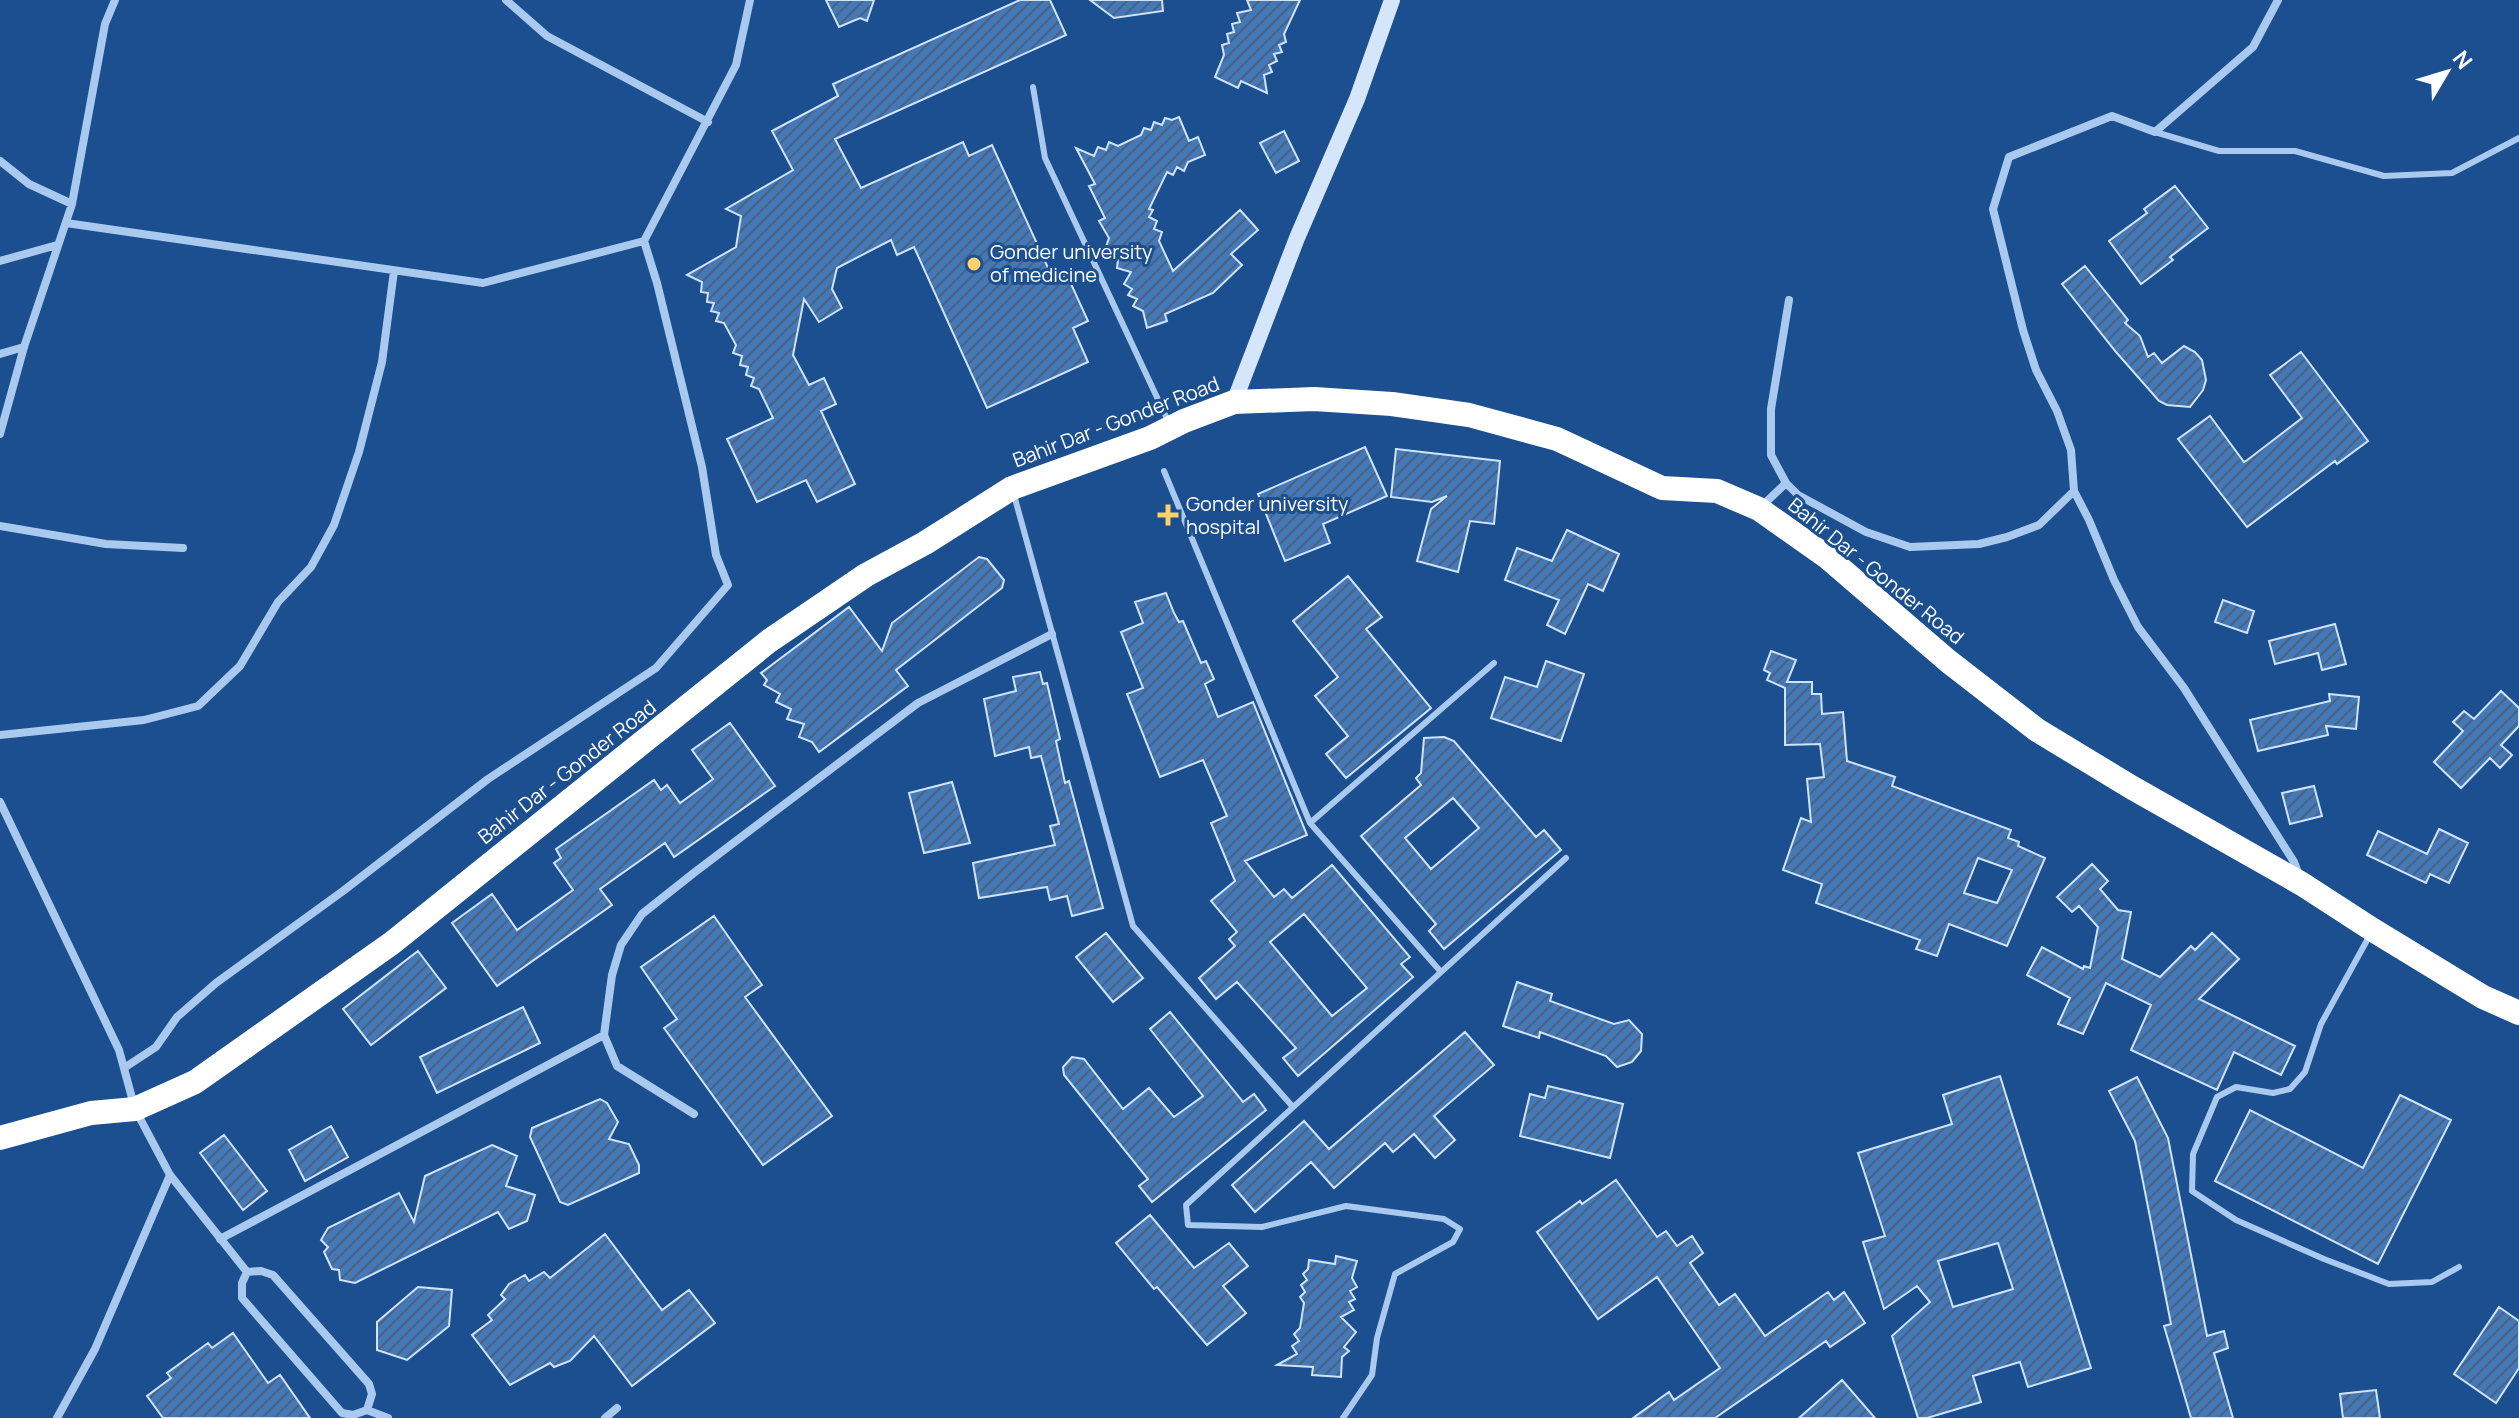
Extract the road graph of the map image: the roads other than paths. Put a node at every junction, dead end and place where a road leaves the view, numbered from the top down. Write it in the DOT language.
graph roads {
  1 [pos="115,0"];
  2 [pos="506,0"];
  3 [pos="750,0"];
  4 [pos="1392,0"];
  5 [pos="2278,0"];
  6 [pos="1033,87"];
  7 [pos="708,122"];
  8 [pos="2155,132"];
  9 [pos="2519,138"];
  10 [pos="0,161"];
  11 [pos="72,204"];
  12 [pos="66,223"];
  13 [pos="644,241"];
  14 [pos="57,245"];
  15 [pos="0,261"];
  16 [pos="394,271"];
  17 [pos="1789,300"];
  18 [pos="24,347"];
  19 [pos="0,354"];
  20 [pos="1234,402"];
  21 [pos="1171,427"];
  22 [pos="0,434"];
  23 [pos="1164,471"];
  24 [pos="1786,483"];
  25 [pos="1012,488"];
  26 [pos="2074,491"];
  27 [pos="1759,509"];
  28 [pos="0,526"];
  29 [pos="183,548"];
  30 [pos="1052,634"];
  31 [pos="1494,663"];
  32 [pos="0,735"];
  33 [pos="0,802"];
  34 [pos="1310,823"];
  35 [pos="1566,858"];
  36 [pos="2302,884"];
  37 [pos="2373,930"];
  38 [pos="1441,972"];
  39 [pos="2519,1013"];
  40 [pos="604,1035"];
  41 [pos="124,1068"];
  42 [pos="1293,1107"];
  43 [pos="135,1109"];
  44 [pos="694,1114"];
  45 [pos="0,1138"];
  46 [pos="170,1175"];
  47 [pos="220,1239"];
  48 [pos="2459,1267"];
  49 [pos="247,1272"];
  50 [pos="617,1408"];
  51 [pos="367,1410"];
  52 [pos="57,1418"];
  53 [pos="388,1418"];
  54 [pos="605,1418"];
  55 [pos="1343,1418"];
  1 -- 11 [label="street"];
  2 -- 7 [label="street"];
  3 -- 7 [label="street"];
  4 -- 20 [label="street"];
  5 -- 8 [label="street"];
  6 -- 21 [label="lane"];
  7 -- 13 [label="street"];
  8 -- 9 [label="lane"];
  8 -- 26 [label="street"];
  10 -- 11 [label="street"];
  11 -- 12 [label="street"];
  12 -- 14 [label="street"];
  12 -- 16 [label="street"];
  13 -- 16 [label="street"];
  13 -- 41 [label="street"];
  14 -- 15 [label="street"];
  14 -- 18 [label="street"];
  16 -- 32 [label="street"];
  17 -- 24 [label="street"];
  18 -- 19 [label="street"];
  18 -- 22 [label="street"];
  20 -- 21 [label="highway, Bahir Dar - Gonder Road"];
  20 -- 27 [label="highway, Bahir Dar - Gonder Road"];
  21 -- 25 [label="highway, Bahir Dar - Gonder Road"];
  23 -- 34 [label="lane"];
  24 -- 26 [label="street"];
  24 -- 27 [label="street"];
  25 -- 30 [label="lane"];
  25 -- 43 [label="highway, Bahir Dar - Gonder Road"];
  26 -- 36 [label="street"];
  27 -- 36 [label="highway, Bahir Dar - Gonder Road"];
  28 -- 29 [label="street"];
  30 -- 40 [label="street"];
  30 -- 42 [label="lane"];
  31 -- 34 [label="lane"];
  33 -- 41 [label="street"];
  34 -- 38 [label="lane"];
  35 -- 38 [label="lane"];
  36 -- 37 [label="highway, Bahir Dar - Gonder Road"];
  37 -- 39 [label="highway, Bahir Dar - Gonder Road"];
  37 -- 48 [label="lane"];
  38 -- 42 [label="lane"];
  40 -- 44 [label="street"];
  40 -- 47 [label="street"];
  41 -- 43 [label="street"];
  42 -- 55 [label="lane"];
  43 -- 45 [label="highway, Bahir Dar - Gonder Road"];
  43 -- 46 [label="street"];
  46 -- 47 [label="street"];
  46 -- 52 [label="street"];
  47 -- 49 [label="street"];
  49 -- 51 [label="street"];
  49 -- 51 [label="street"];
  50 -- 54 [label="street"];
  51 -- 53 [label="street"];
}
